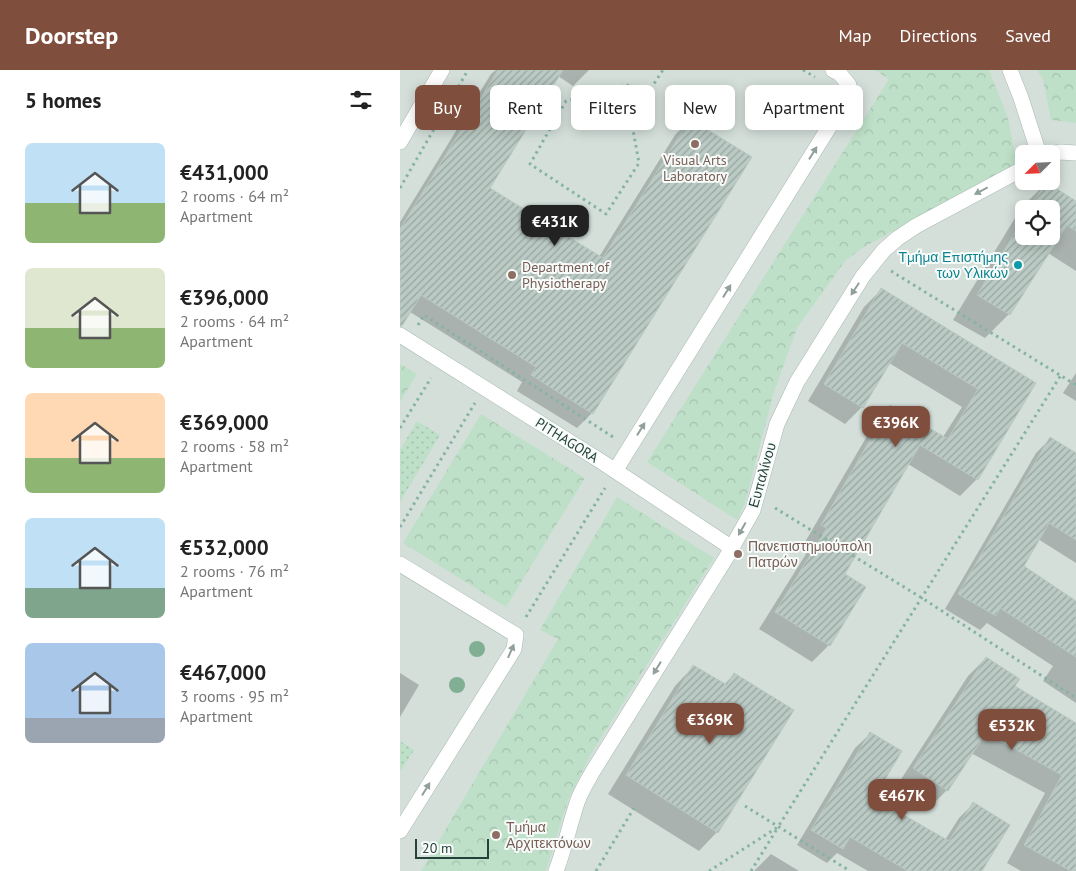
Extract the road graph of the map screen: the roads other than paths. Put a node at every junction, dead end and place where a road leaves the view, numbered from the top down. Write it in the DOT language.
graph roads {
  1 [pos="442,70"];
  2 [pos="833,70"];
  3 [pos="1010,70"];
  4 [pos="400,142"];
  5 [pos="1036,145"];
  6 [pos="1060,152"];
  7 [pos="1076,153"];
  8 [pos="1015,173"];
  9 [pos="407,332"];
  10 [pos="615,471"];
  11 [pos="732,548"];
  12 [pos="400,564"];
  13 [pos="400,831"];
  14 [pos="556,871"];
  1 -- 4 [label="lane"];
  10 -- 2 [label="lane, one-way"];
  3 -- 5 [label="lane"];
  6 -- 7 [label="lane"];
  8 -- 11 [label="lane, Ευπαλίνου, one-way"];
  9 -- 10 [label="lane, PITHAGORA"];
  10 -- 11 [label="lane, PITHAGORA"];
  11 -- 14 [label="lane, Ευπαλίνου, one-way"];
  13 -- 12 [label="lane, one-way"];
}
